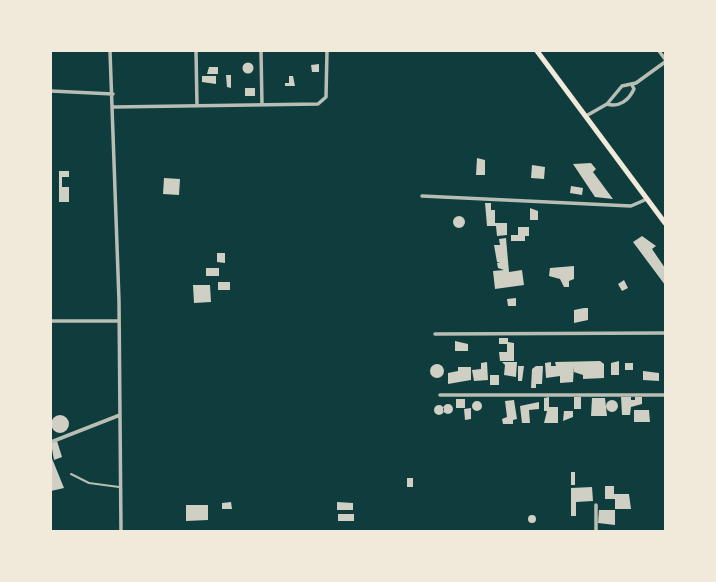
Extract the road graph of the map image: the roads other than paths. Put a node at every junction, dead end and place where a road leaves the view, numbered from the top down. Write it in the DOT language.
graph roads {
  1 [pos="110,51"];
  2 [pos="196,51"];
  3 [pos="261,51"];
  4 [pos="327,51"];
  5 [pos="537,51"];
  6 [pos="659,51"];
  7 [pos="665,60"];
  8 [pos="632,85"];
  9 [pos="51,91"];
  10 [pos="113,94"];
  11 [pos="607,104"];
  12 [pos="262,105"];
  13 [pos="197,106"];
  14 [pos="114,107"];
  15 [pos="586,116"];
  16 [pos="422,196"];
  17 [pos="647,199"];
  18 [pos="665,223"];
  19 [pos="51,321"];
  20 [pos="119,321"];
  21 [pos="665,333"];
  22 [pos="435,334"];
  23 [pos="440,395"];
  24 [pos="665,395"];
  25 [pos="120,415"];
  26 [pos="51,442"];
  27 [pos="71,474"];
  28 [pos="120,487"];
  29 [pos="596,505"];
  30 [pos="121,531"];
  31 [pos="596,531"];
  1 -- 10 [label="street"];
  2 -- 13 [label="street"];
  3 -- 12 [label="street"];
  4 -- 12 [label="street"];
  5 -- 15 [label="main road"];
  6 -- 7 [label="street"];
  7 -- 8 [label="street"];
  8 -- 11 [label="street"];
  8 -- 11 [label="street"];
  9 -- 10 [label="street"];
  10 -- 14 [label="street"];
  11 -- 15 [label="street"];
  12 -- 13 [label="street"];
  13 -- 14 [label="street"];
  14 -- 20 [label="street"];
  15 -- 17 [label="main road"];
  16 -- 17 [label="street"];
  17 -- 18 [label="main road"];
  19 -- 20 [label="street"];
  20 -- 25 [label="street"];
  21 -- 22 [label="street"];
  23 -- 24 [label="street"];
  25 -- 26 [label="street"];
  25 -- 28 [label="street"];
  27 -- 28 [label="lane"];
  28 -- 30 [label="street"];
  29 -- 31 [label="street"];
}
